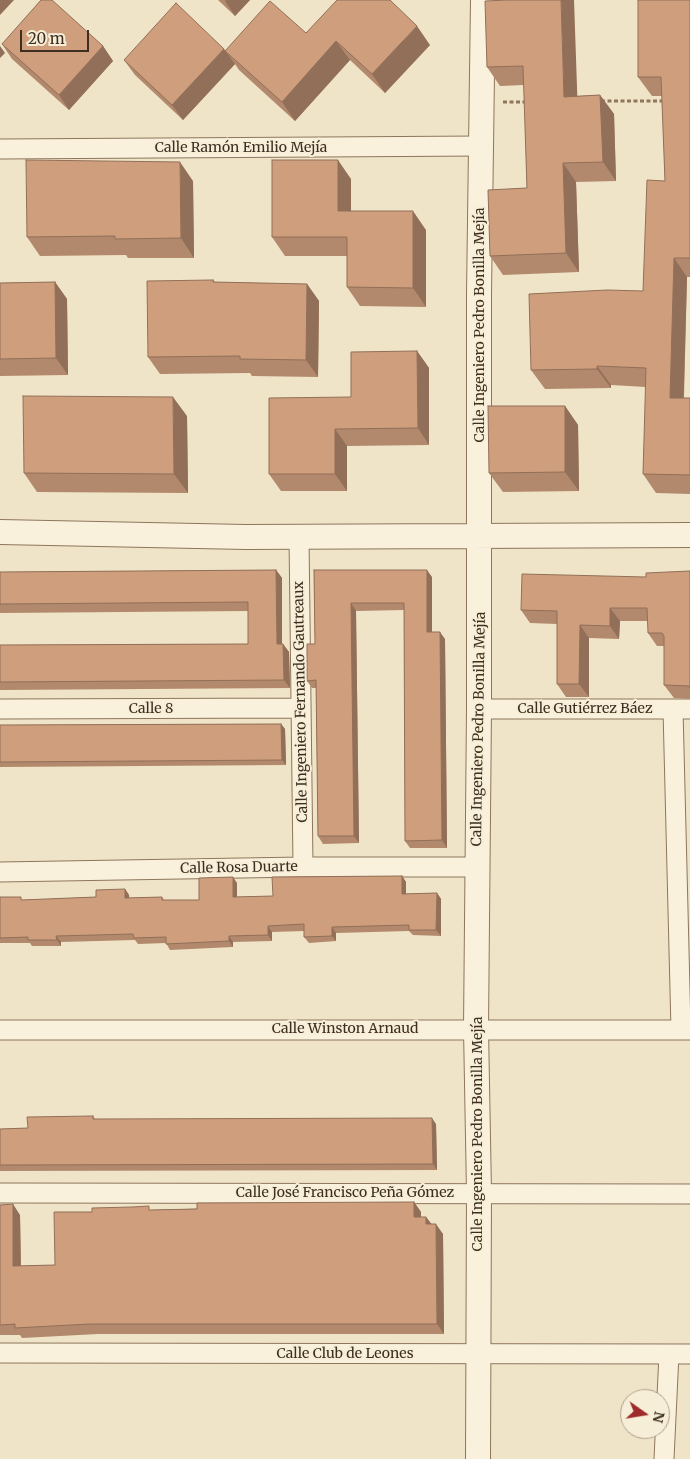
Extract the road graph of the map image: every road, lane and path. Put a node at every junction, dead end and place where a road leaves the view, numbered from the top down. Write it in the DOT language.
graph roads {
  1 [pos="483,0"];
  2 [pos="592,101"];
  3 [pos="673,101"];
  4 [pos="481,102"];
  5 [pos="536,102"];
  6 [pos="481,146"];
  7 [pos="0,149"];
  8 [pos="0,532"];
  9 [pos="690,534"];
  10 [pos="480,535"];
  11 [pos="299,536"];
  12 [pos="302,708"];
  13 [pos="0,709"];
  14 [pos="480,709"];
  15 [pos="682,709"];
  16 [pos="302,867"];
  17 [pos="478,867"];
  18 [pos="0,872"];
  19 [pos="476,1028"];
  20 [pos="0,1030"];
  21 [pos="686,1030"];
  22 [pos="0,1193"];
  23 [pos="479,1193"];
  24 [pos="690,1194"];
  25 [pos="0,1353"];
  26 [pos="669,1354"];
  27 [pos="690,1354"];
  28 [pos="478,1355"];
  29 [pos="478,1459"];
  30 [pos="664,1459"];
  1 -- 4 [label="street, Calle Ingeniero Pedro Bonilla Mejía"];
  2 -- 3 [label="path"];
  4 -- 5 [label="path"];
  4 -- 6 [label="street, Calle Ingeniero Pedro Bonilla Mejía"];
  6 -- 7 [label="street, Calle Ramón Emilio Mejía"];
  6 -- 10 [label="street, Calle Ingeniero Pedro Bonilla Mejía"];
  8 -- 11 [label="street"];
  9 -- 10 [label="street"];
  10 -- 11 [label="street"];
  10 -- 14 [label="street, Calle Ingeniero Pedro Bonilla Mejía"];
  11 -- 12 [label="street, Calle Ingeniero Fernando Gautreaux"];
  12 -- 13 [label="street, Calle 8"];
  12 -- 16 [label="street, Calle Ingeniero Fernando Gautreaux"];
  14 -- 15 [label="street, Calle Gutiérrez Báez"];
  14 -- 17 [label="street, Calle Ingeniero Pedro Bonilla Mejía"];
  15 -- 21 [label="street"];
  16 -- 17 [label="street, Calle Rosa Duarte"];
  16 -- 18 [label="street, Calle Rosa Duarte"];
  17 -- 19 [label="street, Calle Ingeniero Pedro Bonilla Mejía"];
  19 -- 20 [label="street, Calle Winston Arnaud"];
  19 -- 21 [label="street, Calle Winston Arnaud"];
  19 -- 23 [label="street, Calle Ingeniero Pedro Bonilla Mejía"];
  22 -- 23 [label="street, Calle José Francisco Peña Gómez"];
  23 -- 24 [label="street, Calle José Francisco Peña Gómez"];
  23 -- 28 [label="street, Calle Ingeniero Pedro Bonilla Mejía"];
  25 -- 28 [label="street, Calle Club de Leones"];
  26 -- 27 [label="street, Calle Club de Leones"];
  26 -- 28 [label="street, Calle Club de Leones"];
  26 -- 30 [label="street"];
  28 -- 29 [label="street, Calle Ingeniero Pedro Bonilla Mejía"];
}
